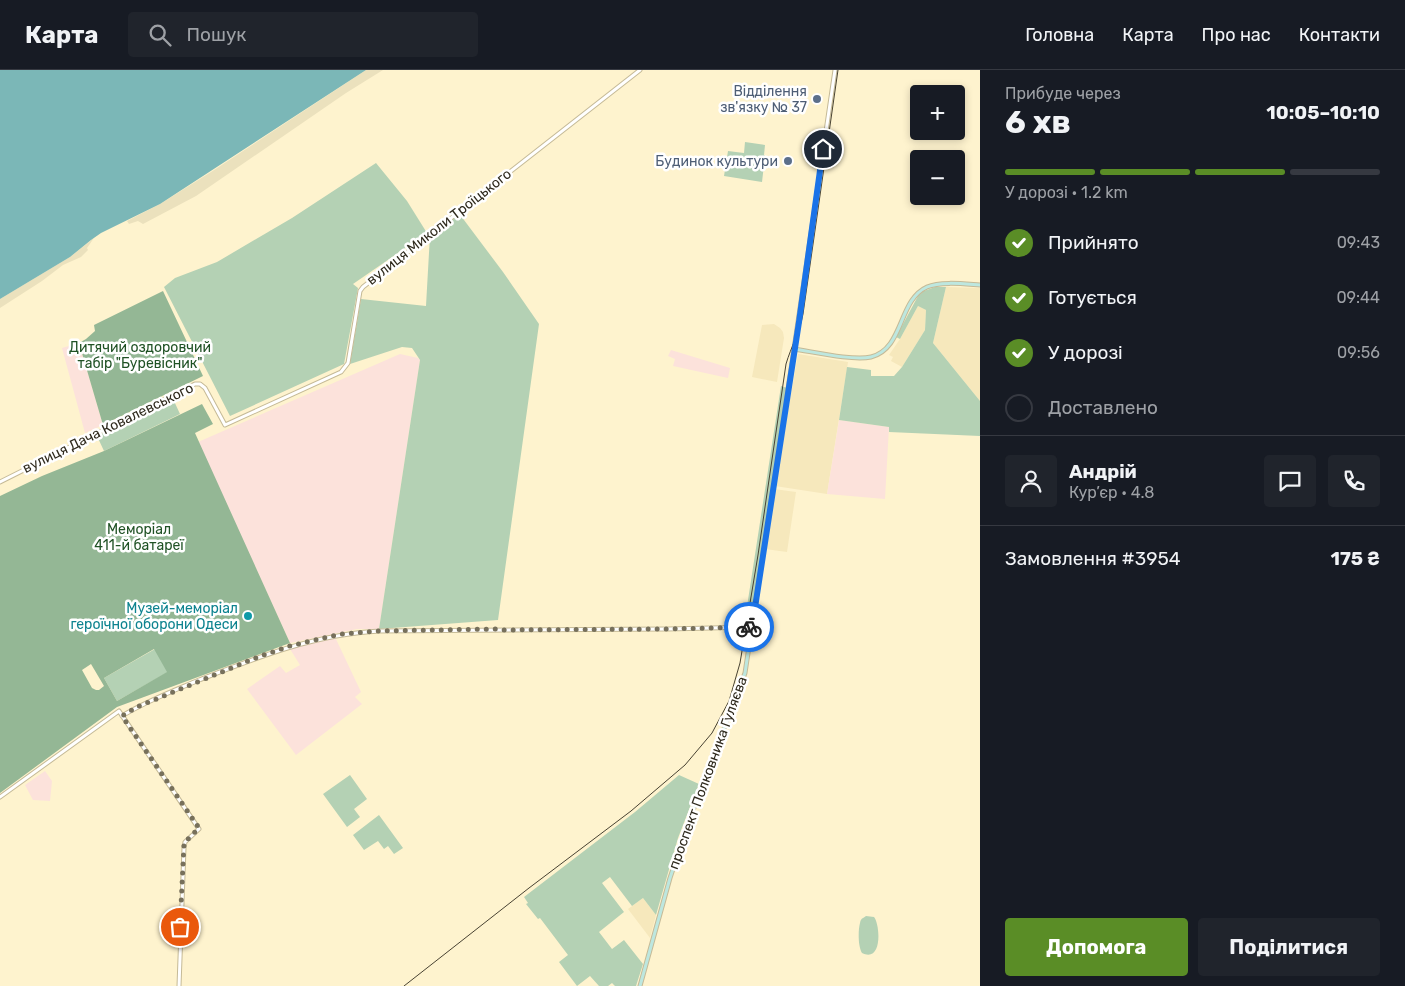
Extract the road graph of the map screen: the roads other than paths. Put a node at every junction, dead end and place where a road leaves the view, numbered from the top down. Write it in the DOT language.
graph roads {
  1 [pos="640,70"];
  2 [pos="835,70"];
  3 [pos="980,284"];
  4 [pos="794,349"];
  5 [pos="224,425"];
  6 [pos="0,482"];
  7 [pos="752,627"];
  8 [pos="122,716"];
  9 [pos="0,797"];
  10 [pos="179,986"];
  11 [pos="640,986"];
  1 -- 5 [label="street, вулиця Миколи Троїцького"];
  2 -- 4 [label="street"];
  3 -- 4 [label="main road"];
  4 -- 7 [label="main road, проспект Полковника Гуляєва"];
  5 -- 6 [label="street, вулиця Дача Ковалевського"];
  7 -- 8 [label="street"];
  7 -- 11 [label="main road, проспект Полковника Гуляєва"];
  8 -- 9 [label="street"];
  8 -- 10 [label="street"];
}
